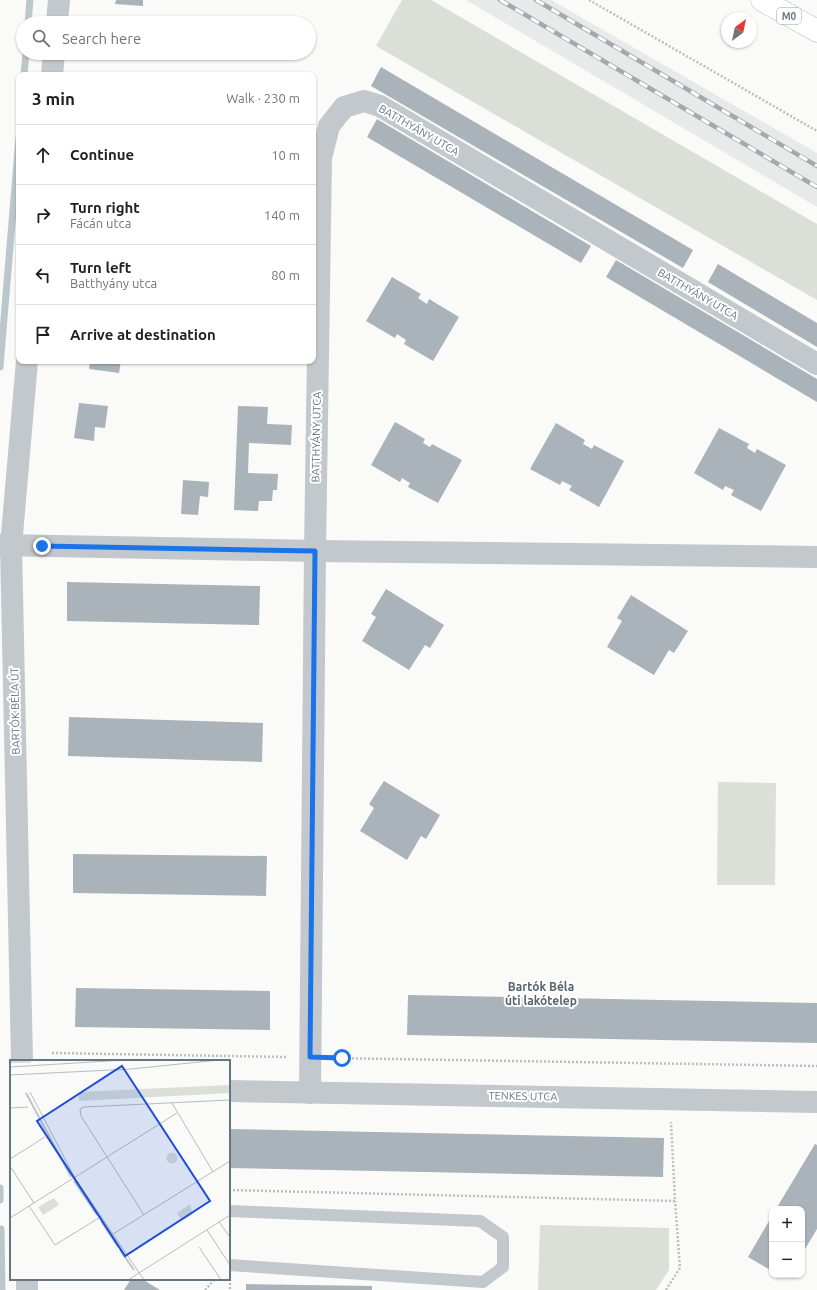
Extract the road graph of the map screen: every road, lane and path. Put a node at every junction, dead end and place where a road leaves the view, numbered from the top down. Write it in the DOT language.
graph roads {
  1 [pos="59,0"];
  2 [pos="589,0"];
  3 [pos="762,0"];
  4 [pos="58,16"];
  5 [pos="817,31"];
  6 [pos="53,60"];
  7 [pos="52,72"];
  8 [pos="817,131"];
  9 [pos="27,364"];
  10 [pos="817,364"];
  11 [pos="5,545"];
  12 [pos="315,551"];
  13 [pos="817,557"];
  14 [pos="10,921"];
  15 [pos="52,1053"];
  16 [pos="310,1057"];
  17 [pos="22,1060"];
  18 [pos="817,1066"];
  19 [pos="230,1091"];
  20 [pos="310,1093"];
  21 [pos="817,1102"];
  22 [pos="671,1117"];
  23 [pos="230,1190"];
  24 [pos="675,1201"];
  25 [pos="230,1211"];
  26 [pos="230,1265"];
  27 [pos="214,1280"];
  28 [pos="205,1290"];
  29 [pos="666,1290"];
  1 -- 4 [label="street"];
  2 -- 8 [label="path"];
  3 -- 5 [label="highway, M0"];
  6 -- 7 [label="street"];
  9 -- 11 [label="street, BARTÓK BÉLA ÚT"];
  10 -- 12 [label="street, BATTHYÁNY UTCA"];
  11 -- 12 [label="street"];
  11 -- 14 [label="street, BARTÓK BÉLA ÚT"];
  12 -- 13 [label="street"];
  12 -- 16 [label="street, BATTHYÁNY UTCA"];
  14 -- 17 [label="street, BARTÓK BÉLA ÚT"];
  15 -- 16 [label="path"];
  16 -- 18 [label="path"];
  16 -- 20 [label="street, BATTHYÁNY UTCA"];
  19 -- 20 [label="street, TENKES UTCA"];
  20 -- 21 [label="street, TENKES UTCA"];
  22 -- 24 [label="path"];
  23 -- 24 [label="path"];
  24 -- 29 [label="path"];
  25 -- 26 [label="lane"];
  27 -- 28 [label="path"];
}
